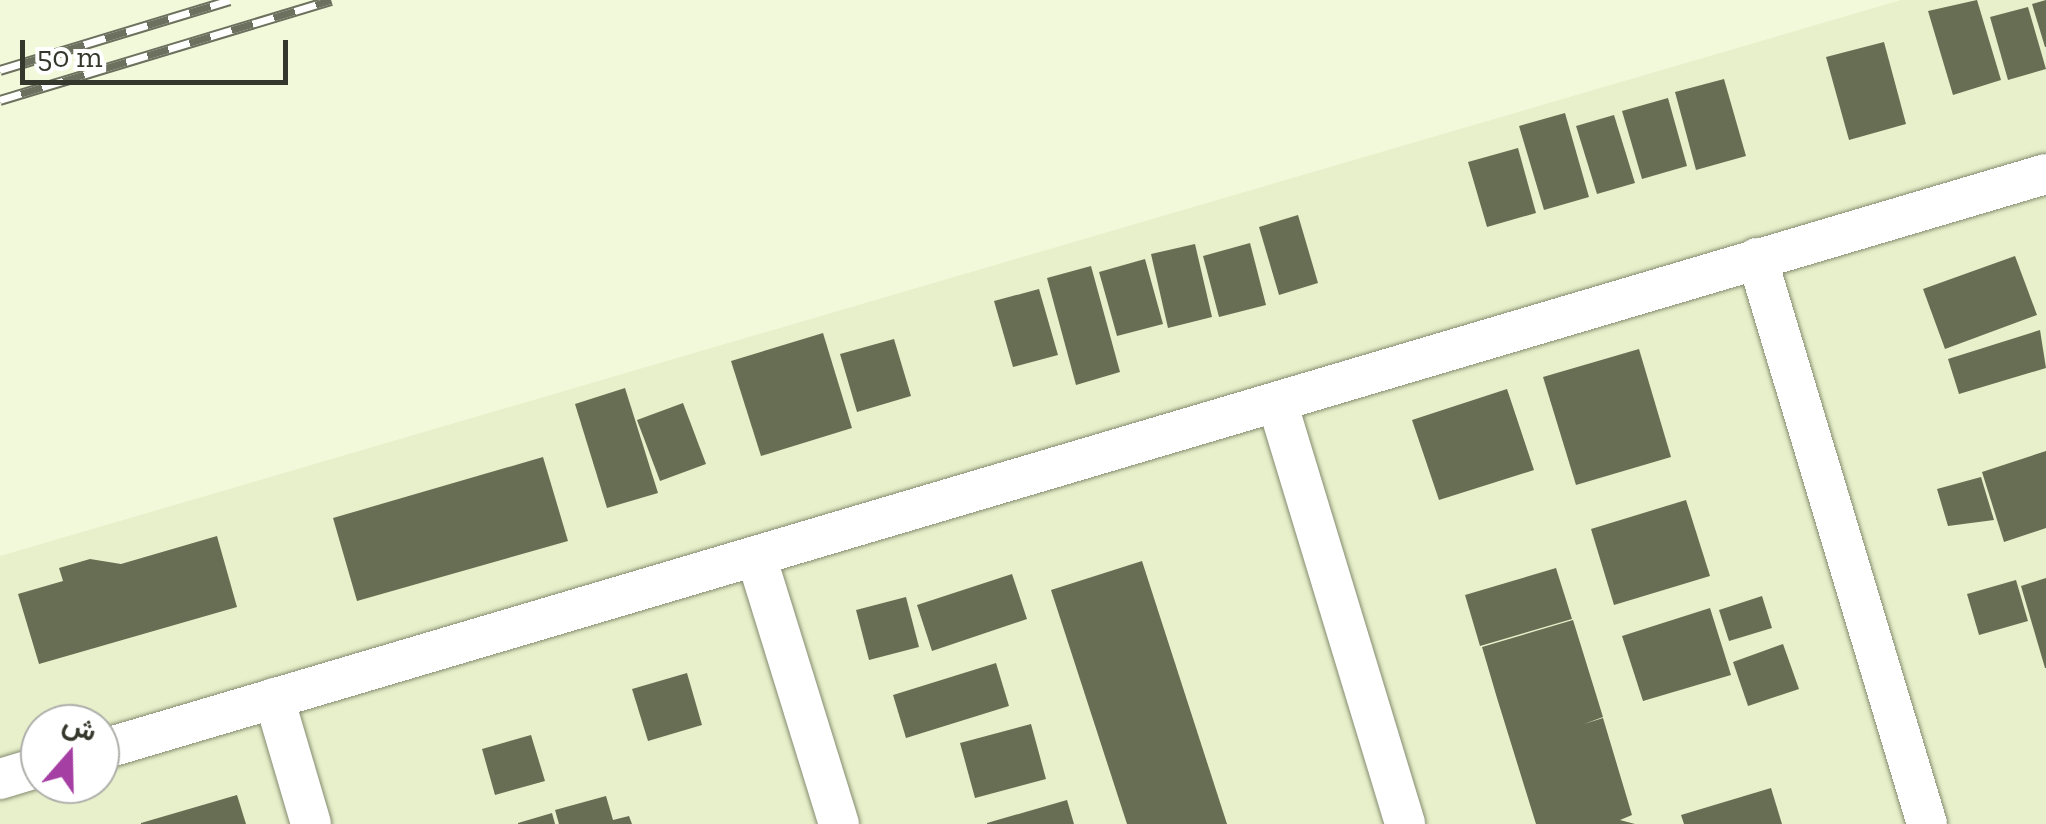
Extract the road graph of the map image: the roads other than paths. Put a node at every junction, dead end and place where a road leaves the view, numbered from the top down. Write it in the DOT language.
graph roads {
  1 [pos="2046,174"];
  2 [pos="1758,258"];
  3 [pos="1276,402"];
  4 [pos="756,556"];
  5 [pos="274,698"];
  6 [pos="120,744"];
  7 [pos="311,824"];
  8 [pos="839,824"];
  9 [pos="1405,824"];
  10 [pos="1927,824"];
  1 -- 2 [label="street"];
  2 -- 3 [label="street"];
  2 -- 10 [label="street"];
  3 -- 4 [label="street"];
  3 -- 9 [label="street"];
  4 -- 5 [label="street"];
  4 -- 8 [label="street"];
  5 -- 6 [label="street"];
  5 -- 7 [label="street"];
}
